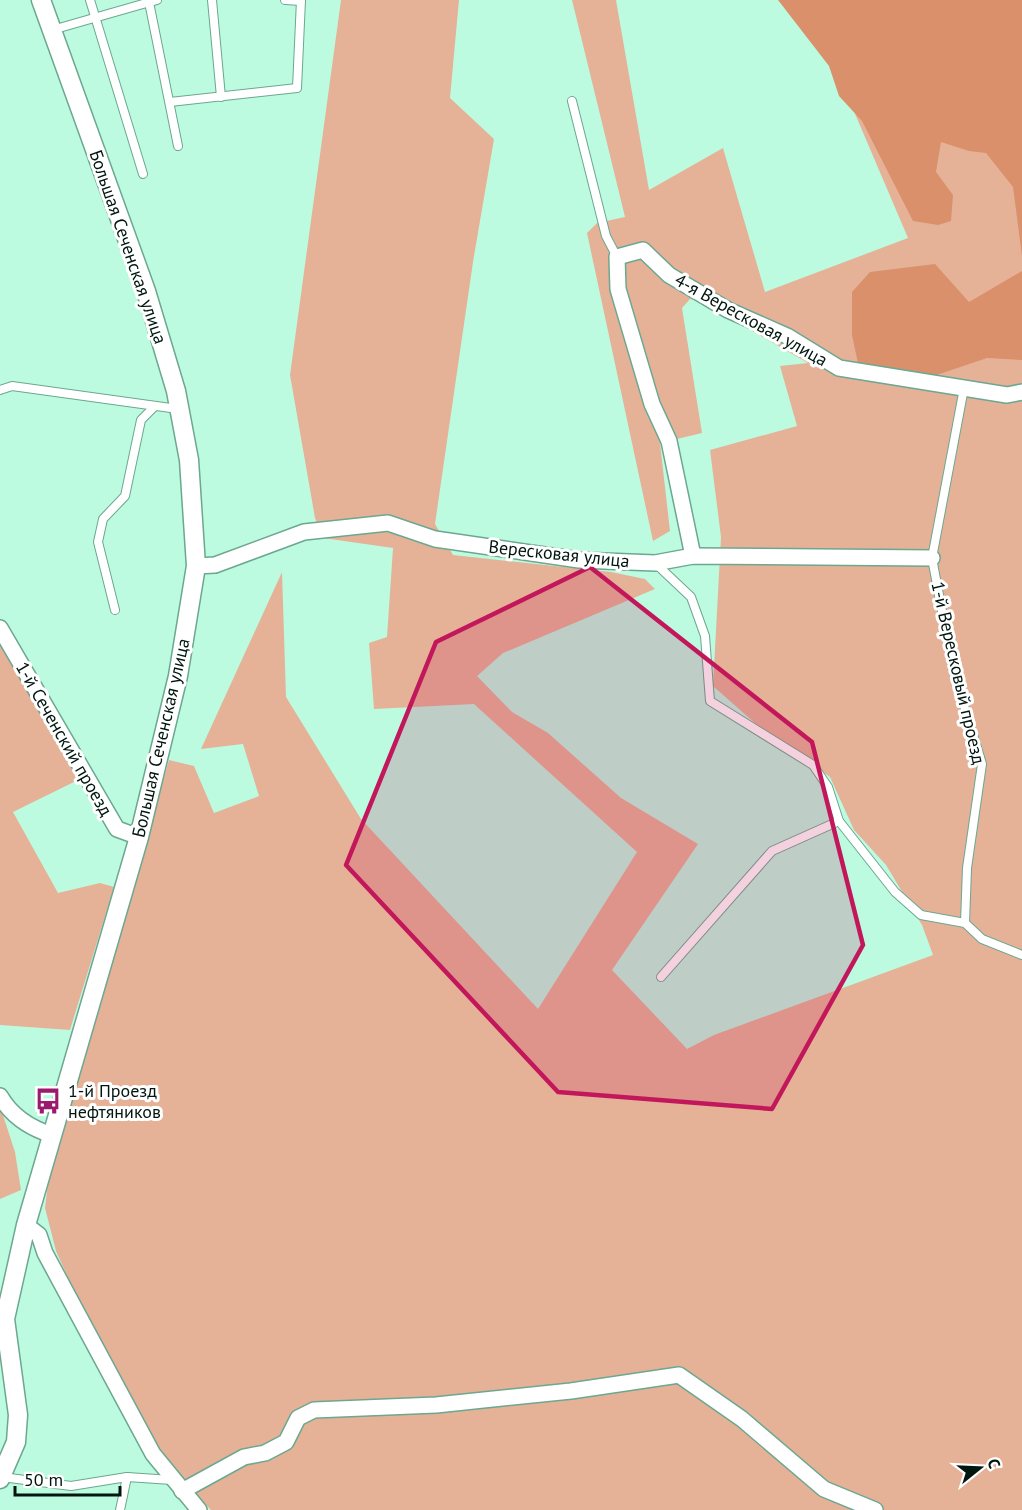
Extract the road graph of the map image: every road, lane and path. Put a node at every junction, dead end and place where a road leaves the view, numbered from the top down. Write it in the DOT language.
graph roads {
  1 [pos="41,0"];
  2 [pos="90,0"];
  3 [pos="212,0"];
  4 [pos="285,0"];
  5 [pos="153,1"];
  6 [pos="301,1"];
  7 [pos="95,18"];
  8 [pos="52,30"];
  9 [pos="221,97"];
  10 [pos="572,101"];
  11 [pos="170,102"];
  12 [pos="178,146"];
  13 [pos="142,174"];
  14 [pos="617,257"];
  15 [pos="964,388"];
  16 [pos="0,390"];
  17 [pos="1022,392"];
  18 [pos="155,406"];
  19 [pos="179,410"];
  20 [pos="693,556"];
  21 [pos="932,558"];
  22 [pos="655,563"];
  23 [pos="196,566"];
  24 [pos="114,610"];
  25 [pos="0,628"];
  26 [pos="839,821"];
  27 [pos="139,837"];
  28 [pos="965,923"];
  29 [pos="1022,956"];
  30 [pos="661,977"];
  31 [pos="0,1096"];
  32 [pos="52,1135"];
  33 [pos="26,1225"];
  34 [pos="2,1327"];
  35 [pos="127,1477"];
  36 [pos="1,1478"];
  37 [pos="177,1486"];
  38 [pos="120,1510"];
  39 [pos="199,1510"];
  40 [pos="875,1510"];
  1 -- 8 [label="street, Большая Сеченская улица"];
  2 -- 7 [label="lane"];
  3 -- 9 [label="lane"];
  4 -- 6 [label="lane"];
  5 -- 7 [label="lane"];
  5 -- 11 [label="lane"];
  6 -- 9 [label="lane"];
  7 -- 8 [label="lane"];
  7 -- 13 [label="lane"];
  8 -- 19 [label="street, Большая Сеченская улица"];
  9 -- 11 [label="lane"];
  10 -- 14 [label="lane"];
  11 -- 12 [label="lane"];
  14 -- 15 [label="street, 4-я Вересковая улица"];
  14 -- 20 [label="street"];
  15 -- 17 [label="street, 4-я Вересковая улица"];
  15 -- 21 [label="lane, 1-й Вересковый проезд"];
  16 -- 18 [label="lane"];
  18 -- 19 [label="lane"];
  18 -- 24 [label="lane"];
  19 -- 23 [label="street, Большая Сеченская улица"];
  20 -- 21 [label="street, Вересковая улица"];
  20 -- 22 [label="street, Вересковая улица"];
  21 -- 28 [label="lane, 1-й Вересковый проезд"];
  22 -- 23 [label="street, Вересковая улица"];
  22 -- 26 [label="lane"];
  23 -- 27 [label="street, Большая Сеченская улица"];
  25 -- 27 [label="street, 1-й Сеченский проезд"];
  26 -- 28 [label="lane"];
  26 -- 30 [label="lane"];
  27 -- 32 [label="street, Большая Сеченская улица"];
  28 -- 29 [label="lane"];
  31 -- 32 [label="street"];
  32 -- 33 [label="street, Большая Сеченская улица"];
  33 -- 34 [label="street, Большая Сеченская улица"];
  33 -- 37 [label="street"];
  34 -- 36 [label="street, Большая Сеченская улица"];
  35 -- 36 [label="lane"];
  35 -- 37 [label="lane"];
  35 -- 38 [label="lane"];
  37 -- 39 [label="street"];
  37 -- 40 [label="street"];
}
